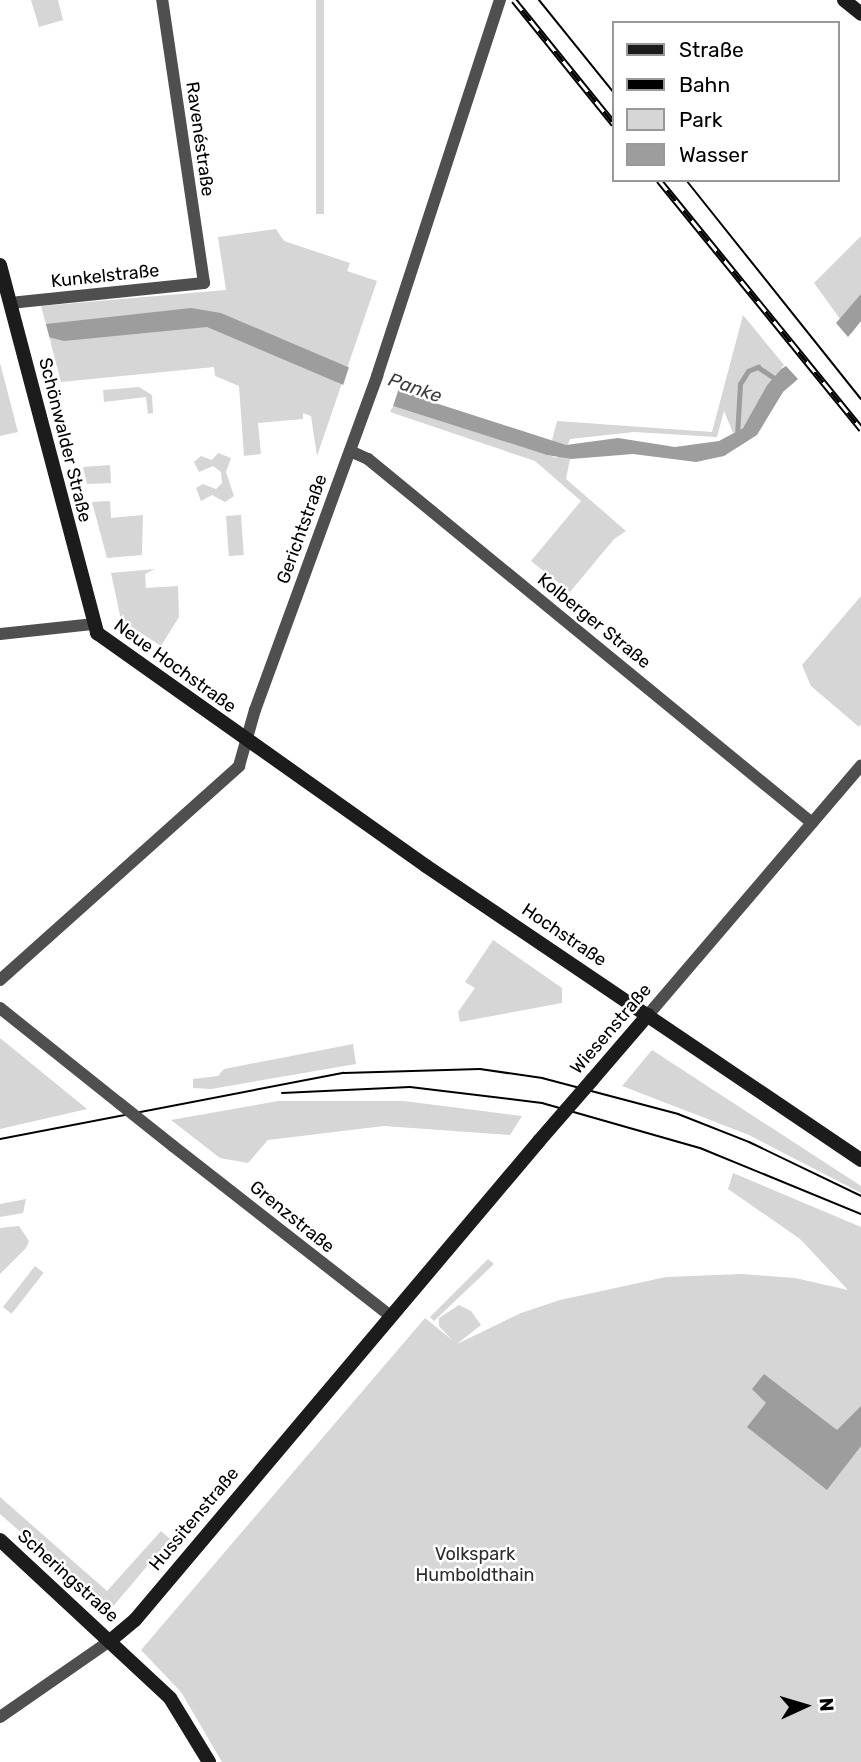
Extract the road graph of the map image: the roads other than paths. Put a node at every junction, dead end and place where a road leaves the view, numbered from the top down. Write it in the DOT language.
graph roads {
  1 [pos="162,0"];
  2 [pos="500,0"];
  3 [pos="844,0"];
  4 [pos="861,14"];
  5 [pos="0,265"];
  6 [pos="204,283"];
  7 [pos="10,303"];
  8 [pos="350,451"];
  9 [pos="94,624"];
  10 [pos="0,634"];
  11 [pos="247,740"];
  12 [pos="861,766"];
  13 [pos="812,823"];
  14 [pos="0,980"];
  15 [pos="0,1008"];
  16 [pos="648,1015"];
  17 [pos="861,1160"];
  18 [pos="390,1315"];
  19 [pos="0,1540"];
  20 [pos="111,1640"];
  21 [pos="0,1717"];
  22 [pos="209,1762"];
  1 -- 6 [label="street, Ravenéstraße"];
  2 -- 8 [label="street, Gerichtstraße"];
  3 -- 4 [label="street"];
  5 -- 7 [label="street, Schönwalder Straße"];
  6 -- 7 [label="street, Kunkelstraße"];
  7 -- 9 [label="street, Schönwalder Straße"];
  8 -- 11 [label="street, Gerichtstraße"];
  8 -- 13 [label="street, Kolberger Straße"];
  9 -- 10 [label="street, Neue Hochstraße"];
  9 -- 11 [label="street, Neue Hochstraße"];
  11 -- 14 [label="street, Gerichtstraße"];
  11 -- 16 [label="street, Hochstraße"];
  12 -- 13 [label="street, Wiesenstraße"];
  13 -- 16 [label="street, Wiesenstraße"];
  15 -- 18 [label="street, Grenzstraße, bridge"];
  16 -- 17 [label="street, Hochstraße"];
  16 -- 18 [label="street, Wiesenstraße, bridge"];
  18 -- 20 [label="street, Hussitenstraße"];
  19 -- 20 [label="street, Scheringstraße"];
  20 -- 21 [label="street, Hussitenstraße"];
  20 -- 22 [label="street, Scheringstraße"];
}
